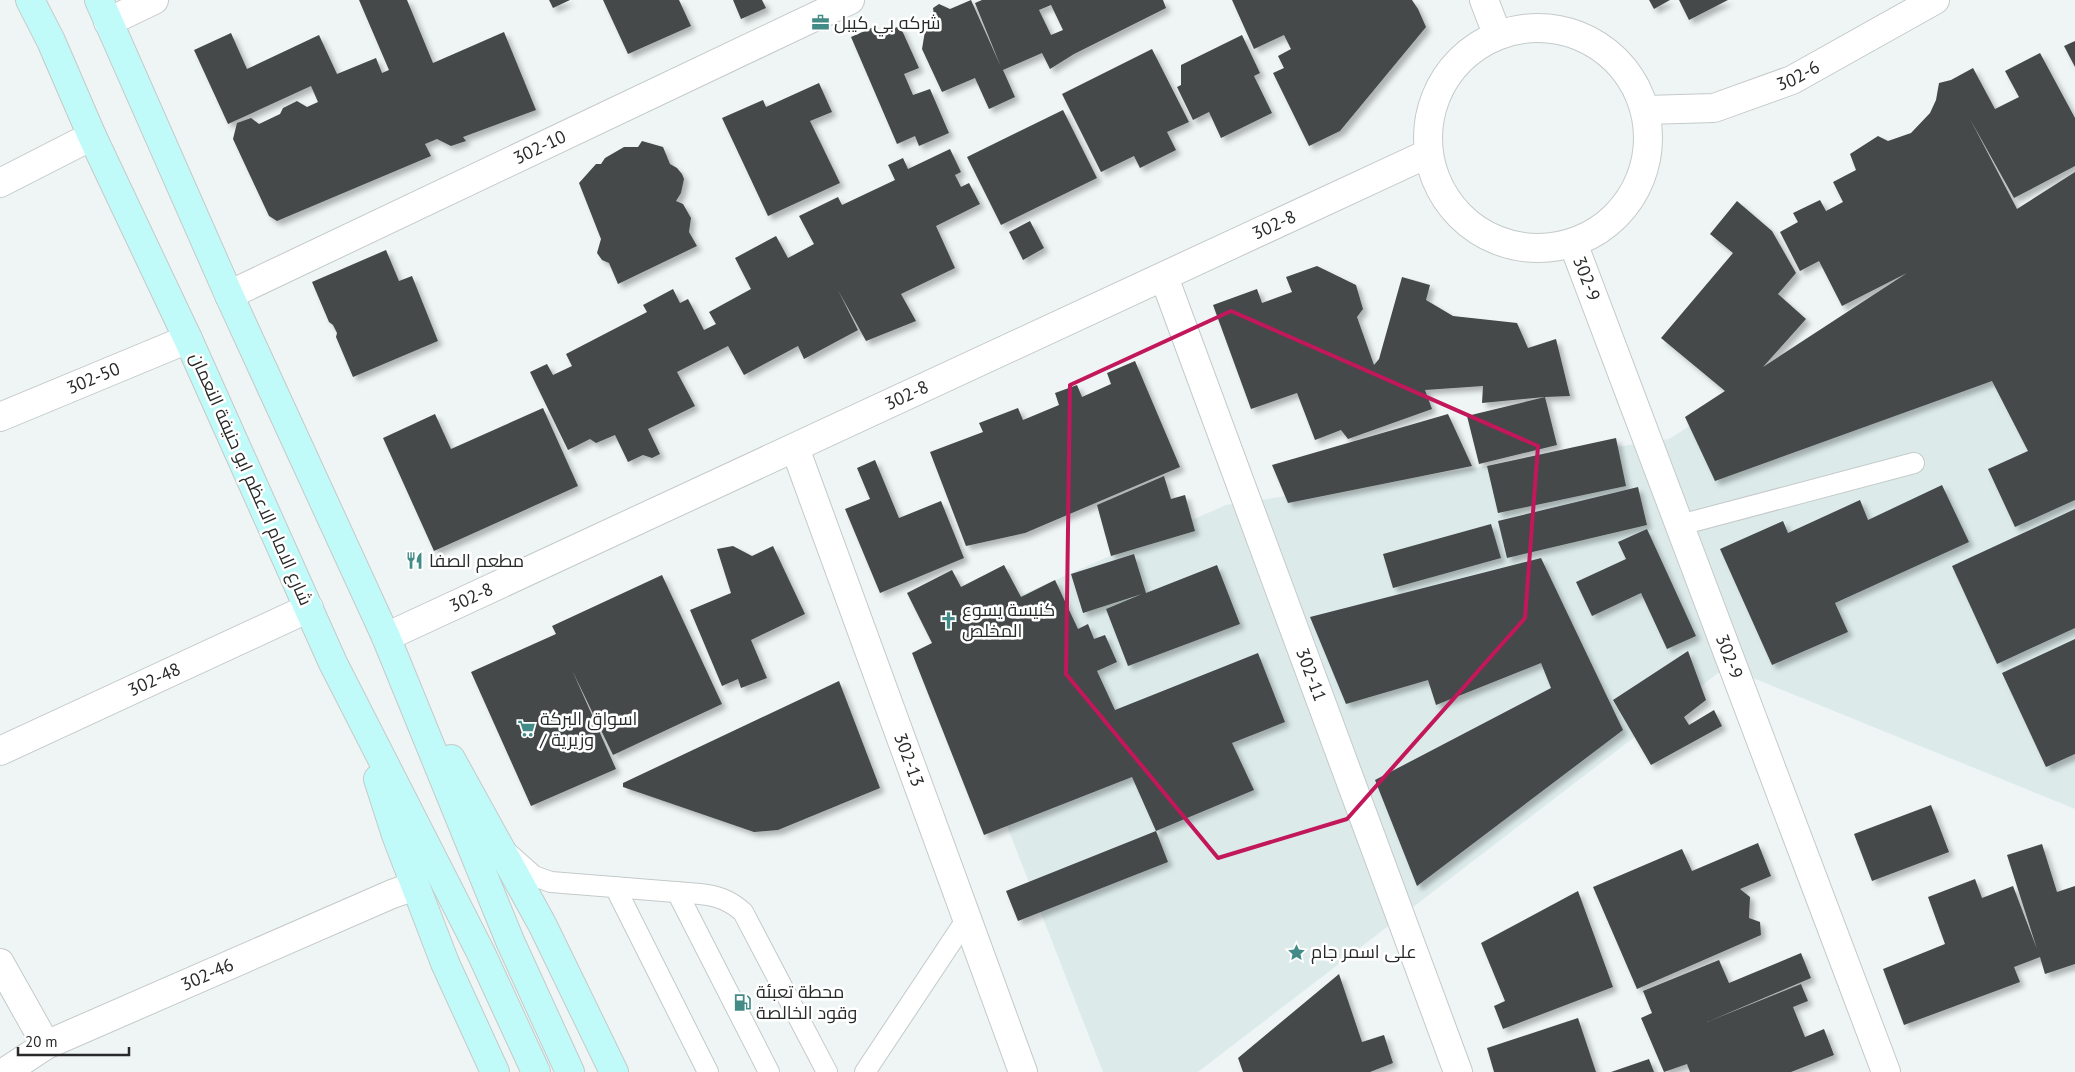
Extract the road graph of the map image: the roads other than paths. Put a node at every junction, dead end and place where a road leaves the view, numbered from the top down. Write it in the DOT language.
graph roads {
  1 [pos="30,0"];
  2 [pos="154,0"];
  3 [pos="850,0"];
  4 [pos="1484,0"];
  5 [pos="1935,0"];
  6 [pos="104,11"];
  7 [pos="1497,34"];
  8 [pos="1646,110"];
  9 [pos="92,136"];
  10 [pos="1427,154"];
  11 [pos="0,183"];
  12 [pos="1573,243"];
  13 [pos="1164,277"];
  14 [pos="229,296"];
  15 [pos="188,339"];
  16 [pos="0,418"];
  17 [pos="795,448"];
  18 [pos="1914,463"];
  19 [pos="1680,525"];
  20 [pos="308,608"];
  21 [pos="386,637"];
  22 [pos="402,676"];
  23 [pos="353,701"];
  24 [pos="0,751"];
  25 [pos="500,847"];
  26 [pos="415,886"];
  27 [pos="615,887"];
  28 [pos="677,892"];
  29 [pos="966,920"];
  30 [pos="0,963"];
  31 [pos="46,1045"];
  32 [pos="5,1072"];
  33 [pos="495,1072"];
  34 [pos="536,1072"];
  35 [pos="570,1072"];
  36 [pos="614,1072"];
  37 [pos="708,1072"];
  38 [pos="769,1072"];
  39 [pos="827,1072"];
  40 [pos="865,1072"];
  41 [pos="1023,1072"];
  42 [pos="1458,1072"];
  43 [pos="1886,1072"];
  1 -- 9 [label="main road, شارع الامام الاعظم ابو حنيفة النعمان"];
  2 -- 6 [label="street"];
  3 -- 14 [label="street, 302-10"];
  4 -- 7 [label="street"];
  5 -- 8 [label="street, 302-6"];
  6 -- 14 [label="main road"];
  7 -- 8 [label="street"];
  7 -- 10 [label="street"];
  8 -- 12 [label="street"];
  9 -- 11 [label="street"];
  9 -- 15 [label="main road, شارع الامام الاعظم ابو حنيفة النعمان"];
  10 -- 12 [label="street"];
  10 -- 13 [label="street, 302-8"];
  12 -- 19 [label="street, 302-9"];
  13 -- 17 [label="street, 302-8"];
  13 -- 42 [label="street, 302-11"];
  14 -- 21 [label="main road"];
  15 -- 16 [label="street, 302-50"];
  15 -- 20 [label="main road, شارع الامام الاعظم ابو حنيفة النعمان"];
  17 -- 21 [label="street, 302-8"];
  17 -- 29 [label="street, 302-13"];
  18 -- 19 [label="lane"];
  19 -- 43 [label="street, 302-9"];
  20 -- 23 [label="main road, شارع الامام الاعظم ابو حنيفة النعمان"];
  20 -- 24 [label="street, 302-48"];
  21 -- 22 [label="main road"];
  22 -- 25 [label="main road"];
  22 -- 35 [label="main road"];
  23 -- 26 [label="main road"];
  23 -- 34 [label="main road, شارع الامام الاعظم ابو حنيفة النعمان"];
  25 -- 27 [label="lane"];
  25 -- 36 [label="main road"];
  26 -- 31 [label="street, 302-46"];
  26 -- 33 [label="main road"];
  27 -- 28 [label="lane"];
  27 -- 37 [label="lane"];
  28 -- 38 [label="lane"];
  28 -- 39 [label="lane"];
  29 -- 40 [label="lane"];
  29 -- 41 [label="street, 302-13"];
  30 -- 31 [label="street"];
  31 -- 32 [label="street, 302-46"];
}
